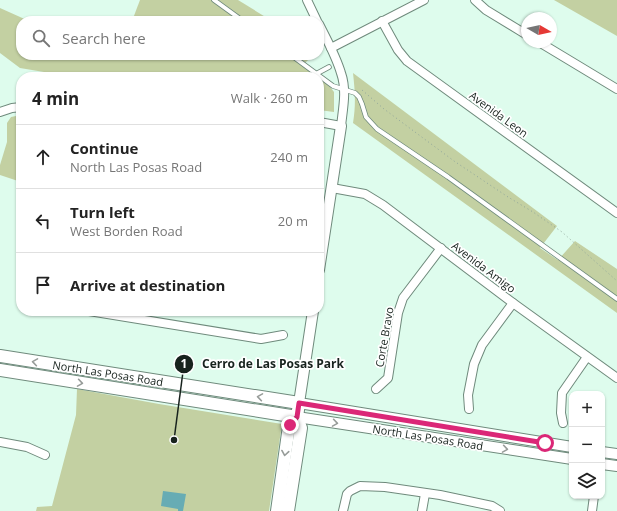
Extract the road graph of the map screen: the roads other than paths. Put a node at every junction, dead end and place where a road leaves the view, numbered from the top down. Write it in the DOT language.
graph roads {
  1 [pos="214,0"];
  2 [pos="307,0"];
  3 [pos="424,0"];
  4 [pos="475,0"];
  5 [pos="236,16"];
  6 [pos="315,16"];
  7 [pos="382,21"];
  8 [pos="521,31"];
  9 [pos="324,34"];
  10 [pos="331,48"];
  11 [pos="549,48"];
  12 [pos="297,60"];
  13 [pos="329,67"];
  14 [pos="313,72"];
  15 [pos="320,72"];
  16 [pos="324,80"];
  17 [pos="344,89"];
  18 [pos="617,89"];
  19 [pos="16,108"];
  20 [pos="0,112"];
  21 [pos="324,123"];
  22 [pos="341,126"];
  23 [pos="332,188"];
  24 [pos="617,213"];
  25 [pos="324,238"];
  26 [pos="441,248"];
  27 [pos="617,299"];
  28 [pos="513,302"];
  29 [pos="121,316"];
  30 [pos="312,316"];
  31 [pos="283,335"];
  32 [pos="0,356"];
  33 [pos="587,357"];
  34 [pos="0,370"];
  35 [pos="617,378"];
  36 [pos="376,389"];
  37 [pos="299,403"];
  38 [pos="469,409"];
  39 [pos="297,417"];
  40 [pos="563,423"];
  41 [pos="0,442"];
  42 [pos="569,447"];
  43 [pos="605,452"];
  44 [pos="617,454"];
  45 [pos="45,455"];
  46 [pos="569,459"];
  47 [pos="605,464"];
  48 [pos="617,466"];
  49 [pos="425,494"];
  50 [pos="594,499"];
  51 [pos="276,511"];
  52 [pos="288,511"];
  53 [pos="343,511"];
  54 [pos="422,511"];
  55 [pos="500,511"];
  56 [pos="592,511"];
  1 -- 5 [label="lane"];
  2 -- 6 [label="street"];
  3 -- 7 [label="street"];
  4 -- 8 [label="street"];
  7 -- 10 [label="street"];
  7 -- 24 [label="street, Avenida Leon"];
  9 -- 10 [label="street"];
  10 -- 17 [label="street"];
  11 -- 18 [label="street"];
  12 -- 14 [label="lane"];
  13 -- 15 [label="lane"];
  16 -- 17 [label="lane"];
  17 -- 22 [label="street"];
  17 -- 27 [label="lane"];
  19 -- 20 [label="street"];
  21 -- 22 [label="street"];
  22 -- 23 [label="street"];
  23 -- 25 [label="street"];
  23 -- 26 [label="street, Avenida Amigo"];
  26 -- 28 [label="street, Avenida Amigo"];
  26 -- 36 [label="street, Corte Bravo"];
  28 -- 33 [label="street, Avenida Amigo"];
  28 -- 38 [label="street"];
  29 -- 31 [label="street"];
  30 -- 37 [label="street"];
  37 -- 32 [label="main road, North Las Posas Road, one-way"];
  33 -- 35 [label="street, Avenida Amigo"];
  33 -- 40 [label="street"];
  34 -- 39 [label="main road, North Las Posas Road, one-way"];
  37 -- 39 [label="main road"];
  37 -- 42 [label="street, North Las Posas Road"];
  39 -- 46 [label="street, North Las Posas Road, one-way"];
  39 -- 51 [label="main road, one-way"];
  39 -- 52 [label="main road"];
  41 -- 45 [label="street"];
  43 -- 44 [label="street"];
  47 -- 48 [label="street"];
  49 -- 53 [label="street"];
  49 -- 54 [label="street"];
  49 -- 55 [label="street"];
  50 -- 56 [label="street"];
}
